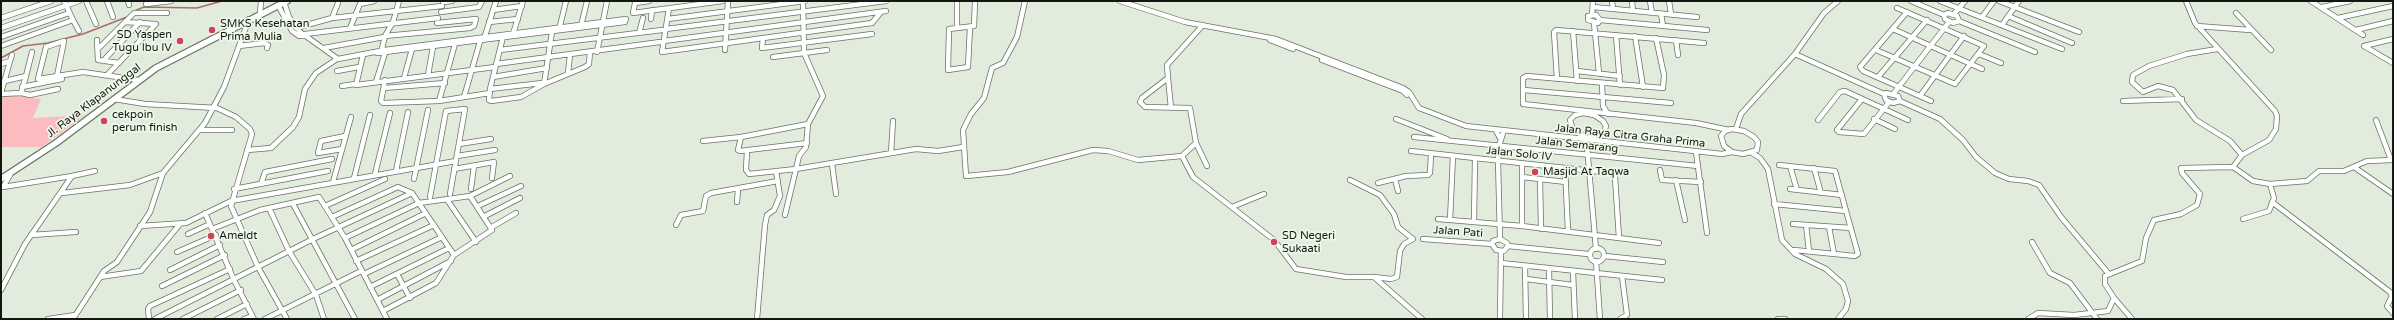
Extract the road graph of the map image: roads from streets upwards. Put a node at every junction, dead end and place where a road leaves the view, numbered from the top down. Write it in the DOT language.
graph roads {
  1 [pos="50,1"];
  2 [pos="79,1"];
  3 [pos="86,1"];
  4 [pos="107,1"];
  5 [pos="148,1"];
  6 [pos="171,1"];
  7 [pos="261,1"];
  8 [pos="374,1"];
  9 [pos="399,1"];
  10 [pos="452,1"];
  11 [pos="482,1"];
  12 [pos="496,1"];
  13 [pos="566,1"];
  14 [pos="586,1"];
  15 [pos="607,1"];
  16 [pos="648,1"];
  17 [pos="723,1"];
  18 [pos="728,1"];
  19 [pos="804,1"];
  20 [pos="886,1"];
  21 [pos="957,1"];
  22 [pos="975,1"];
  23 [pos="1025,1"];
  24 [pos="1120,1"];
  25 [pos="1593,1"];
  26 [pos="1612,1"];
  27 [pos="1632,1"];
  28 [pos="1650,1"];
  29 [pos="1669,1"];
  30 [pos="1838,1"];
  31 [pos="1911,1"];
  32 [pos="1940,1"];
  33 [pos="1965,1"];
  34 [pos="1994,1"];
  35 [pos="1999,1"];
  36 [pos="2019,1"];
  37 [pos="2186,1"];
  38 [pos="2312,1"];
  39 [pos="2350,1"];
  40 [pos="286,2"];
  41 [pos="703,2"];
  42 [pos="65,3"];
  43 [pos="443,3"];
  44 [pos="523,3"];
  45 [pos="338,4"];
  46 [pos="278,5"];
  47 [pos="2393,6"];
  48 [pos="1593,7"];
  49 [pos="2015,7"];
  50 [pos="2322,7"];
  51 [pos="669,8"];
  52 [pos="1897,8"];
  53 [pos="1613,9"];
  54 [pos="1959,9"];
  55 [pos="396,10"];
  56 [pos="493,10"];
  57 [pos="652,10"];
  58 [pos="727,11"];
  59 [pos="1633,11"];
  60 [pos="441,12"];
  61 [pos="803,12"];
  62 [pos="1907,12"];
  63 [pos="69,13"];
  64 [pos="167,13"];
  65 [pos="1652,13"];
  66 [pos="2236,13"];
  67 [pos="260,14"];
  68 [pos="1661,14"];
  69 [pos="1671,14"];
  70 [pos="1954,14"];
  71 [pos="355,15"];
  72 [pos="1592,15"];
  73 [pos="1944,15"];
  74 [pos="2008,16"];
  75 [pos="113,17"];
  76 [pos="1697,17"];
  77 [pos="1982,17"];
  78 [pos="1,18"];
  79 [pos="332,18"];
  80 [pos="643,18"];
  81 [pos="2338,18"];
  82 [pos="250,19"];
  83 [pos="518,19"];
  84 [pos="651,19"];
  85 [pos="668,19"];
  86 [pos="73,20"];
  87 [pos="437,20"];
  88 [pos="1600,20"];
  89 [pos="1927,20"];
  90 [pos="1959,21"];
  91 [pos="2393,21"];
  92 [pos="125,22"];
  93 [pos="140,22"];
  94 [pos="489,22"];
  95 [pos="727,22"];
  96 [pos="803,22"];
  97 [pos="1949,22"];
  98 [pos="603,23"];
  99 [pos="1594,23"];
  100 [pos="96,24"];
  101 [pos="392,24"];
  102 [pos="2002,25"];
  103 [pos="581,26"];
  104 [pos="1202,26"];
  105 [pos="1663,26"];
  106 [pos="2197,26"];
  107 [pos="970,27"];
  108 [pos="1,28"];
  109 [pos="296,28"];
  110 [pos="350,28"];
  111 [pos="958,28"];
  112 [pos="1945,28"];
  113 [pos="1893,29"];
  114 [pos="559,30"];
  115 [pos="664,30"];
  116 [pos="1573,30"];
  117 [pos="1707,30"];
  118 [pos="2250,30"];
  119 [pos="2356,30"];
  120 [pos="79,31"];
  121 [pos="434,31"];
  122 [pos="552,32"];
  123 [pos="803,32"];
  124 [pos="2079,32"];
  125 [pos="639,33"];
  126 [pos="726,33"];
  127 [pos="1594,33"];
  128 [pos="513,34"];
  129 [pos="872,34"];
  130 [pos="305,35"];
  131 [pos="1616,35"];
  132 [pos="2363,35"];
  133 [pos="1635,36"];
  134 [pos="1964,36"];
  135 [pos="1,37"];
  136 [pos="385,37"];
  137 [pos="503,37"];
  138 [pos="482,38"];
  139 [pos="600,38"];
  140 [pos="763,38"];
  141 [pos="1656,38"];
  142 [pos="1911,38"];
  143 [pos="2393,39"];
  144 [pos="97,40"];
  145 [pos="1676,40"];
  146 [pos="662,41"];
  147 [pos="725,43"];
  148 [pos="803,43"];
  149 [pos="1704,43"];
  150 [pos="2072,43"];
  151 [pos="455,44"];
  152 [pos="550,44"];
  153 [pos="1,46"];
  154 [pos="239,46"];
  155 [pos="1931,46"];
  156 [pos="433,47"];
  157 [pos="267,48"];
  158 [pos="324,48"];
  159 [pos="98,49"];
  160 [pos="412,49"];
  161 [pos="2062,49"];
  162 [pos="2217,49"];
  163 [pos="500,50"];
  164 [pos="725,50"];
  165 [pos="827,50"];
  166 [pos="1876,50"];
  167 [pos="2271,50"];
  168 [pos="32,52"];
  169 [pos="381,52"];
  170 [pos="590,52"];
  171 [pos="597,52"];
  172 [pos="2035,52"];
  173 [pos="804,53"];
  174 [pos="1795,54"];
  175 [pos="1980,54"];
  176 [pos="12,55"];
  177 [pos="363,55"];
  178 [pos="570,55"];
  179 [pos="1678,55"];
  180 [pos="1950,55"];
  181 [pos="773,57"];
  182 [pos="1894,57"];
  183 [pos="548,58"];
  184 [pos="337,59"];
  185 [pos="2393,59"];
  186 [pos="2388,60"];
  187 [pos="10,61"];
  188 [pos="104,61"];
  189 [pos="119,63"];
  190 [pos="2001,63"];
  191 [pos="2393,63"];
  192 [pos="1,64"];
  193 [pos="1971,64"];
  194 [pos="496,66"];
  195 [pos="1915,67"];
  196 [pos="359,68"];
  197 [pos="547,68"];
  198 [pos="1982,69"];
  199 [pos="8,71"];
  200 [pos="336,71"];
  201 [pos="471,71"];
  202 [pos="1577,71"];
  203 [pos="449,72"];
  204 [pos="1,73"];
  205 [pos="568,73"];
  206 [pos="1599,73"];
  207 [pos="106,74"];
  208 [pos="428,75"];
  209 [pos="26,76"];
  210 [pos="57,76"];
  211 [pos="1620,76"];
  212 [pos="1934,76"];
  213 [pos="493,77"];
  214 [pos="1878,77"];
  215 [pos="404,78"];
  216 [pos="1168,78"];
  217 [pos="62,79"];
  218 [pos="1556,79"];
  219 [pos="138,80"];
  220 [pos="385,80"];
  221 [pos="1578,81"];
  222 [pos="3,82"];
  223 [pos="376,82"];
  224 [pos="445,83"];
  225 [pos="544,83"];
  226 [pos="356,84"];
  227 [pos="1602,84"];
  228 [pos="1620,85"];
  229 [pos="342,86"];
  230 [pos="22,87"];
  231 [pos="1643,87"];
  232 [pos="1900,87"];
  233 [pos="384,88"];
  234 [pos="58,89"];
  235 [pos="1524,90"];
  236 [pos="490,91"];
  237 [pos="21,92"];
  238 [pos="1894,93"];
  239 [pos="2,94"];
  240 [pos="1884,94"];
  241 [pos="1920,96"];
  242 [pos="464,97"];
  243 [pos="1602,97"];
  244 [pos="114,99"];
  245 [pos="1862,99"];
  246 [pos="2182,99"];
  247 [pos="439,101"];
  248 [pos="1900,101"];
  249 [pos="1931,101"];
  250 [pos="2123,101"];
  251 [pos="1889,102"];
  252 [pos="1671,104"];
  253 [pos="1603,106"];
  254 [pos="212,108"];
  255 [pos="1171,108"];
  256 [pos="1883,108"];
  257 [pos="428,110"];
  258 [pos="408,112"];
  259 [pos="1586,112"];
  260 [pos="390,113"];
  261 [pos="1598,113"];
  262 [pos="1608,114"];
  263 [pos="370,115"];
  264 [pos="351,116"];
  265 [pos="1396,119"];
  266 [pos="1874,119"];
  267 [pos="1818,120"];
  268 [pos="1908,120"];
  269 [pos="2376,120"];
  270 [pos="893,121"];
  271 [pos="808,124"];
  272 [pos="1736,129"];
  273 [pos="1895,129"];
  274 [pos="200,130"];
  275 [pos="232,130"];
  276 [pos="1495,130"];
  277 [pos="1729,130"];
  278 [pos="1504,131"];
  279 [pos="345,136"];
  280 [pos="741,137"];
  281 [pos="1414,137"];
  282 [pos="1500,138"];
  283 [pos="1584,138"];
  284 [pos="491,139"];
  285 [pos="1593,140"];
  286 [pos="703,141"];
  287 [pos="807,142"];
  288 [pos="1454,142"];
  289 [pos="1196,143"];
  290 [pos="459,144"];
  291 [pos="1499,146"];
  292 [pos="1587,146"];
  293 [pos="963,147"];
  294 [pos="342,149"];
  295 [pos="247,150"];
  296 [pos="495,150"];
  297 [pos="747,151"];
  298 [pos="1411,151"];
  299 [pos="1696,152"];
  300 [pos="1712,152"];
  301 [pos="1732,152"];
  302 [pos="891,153"];
  303 [pos="1752,153"];
  304 [pos="1431,154"];
  305 [pos="2242,155"];
  306 [pos="1182,156"];
  307 [pos="1453,156"];
  308 [pos="1588,156"];
  309 [pos="456,158"];
  310 [pos="1475,158"];
  311 [pos="332,159"];
  312 [pos="1498,160"];
  313 [pos="2392,160"];
  314 [pos="1522,163"];
  315 [pos="436,164"];
  316 [pos="832,164"];
  317 [pos="1779,165"];
  318 [pos="474,166"];
  319 [pos="1206,166"];
  320 [pos="1698,166"];
  321 [pos="1790,166"];
  322 [pos="416,167"];
  323 [pos="2233,167"];
  324 [pos="2354,167"];
  325 [pos="796,168"];
  326 [pos="1565,168"];
  327 [pos="1814,168"];
  328 [pos="454,170"];
  329 [pos="1590,170"];
  330 [pos="1660,170"];
  331 [pos="95,171"];
  332 [pos="328,171"];
  333 [pos="396,171"];
  334 [pos="776,171"];
  335 [pos="384,173"];
  336 [pos="163,174"];
  337 [pos="375,174"];
  338 [pos="10,175"];
  339 [pos="72,176"];
  340 [pos="510,176"];
  341 [pos="1522,177"];
  342 [pos="354,178"];
  343 [pos="492,178"];
  344 [pos="1,179"];
  345 [pos="414,179"];
  346 [pos="1395,179"];
  347 [pos="1540,179"];
  348 [pos="1350,180"];
  349 [pos="1676,180"];
  350 [pos="778,181"];
  351 [pos="333,182"];
  352 [pos="1566,182"];
  353 [pos="1701,182"];
  354 [pos="1378,183"];
  355 [pos="261,184"];
  356 [pos="2270,184"];
  357 [pos="521,186"];
  358 [pos="234,189"];
  359 [pos="471,189"];
  360 [pos="738,189"];
  361 [pos="1790,189"];
  362 [pos="1797,190"];
  363 [pos="1398,191"];
  364 [pos="62,193"];
  365 [pos="412,193"];
  366 [pos="1821,193"];
  367 [pos="450,194"];
  368 [pos="836,194"];
  369 [pos="1264,194"];
  370 [pos="1842,194"];
  371 [pos="2393,194"];
  372 [pos="470,196"];
  373 [pos="430,197"];
  374 [pos="520,198"];
  375 [pos="231,201"];
  376 [pos="448,201"];
  377 [pos="738,202"];
  378 [pos="2272,202"];
  379 [pos="419,203"];
  380 [pos="293,204"];
  381 [pos="1774,204"];
  382 [pos="325,206"];
  383 [pos="478,206"];
  384 [pos="269,208"];
  385 [pos="1232,208"];
  386 [pos="1846,211"];
  387 [pos="205,213"];
  388 [pos="426,213"];
  389 [pos="516,213"];
  390 [pos="785,215"];
  391 [pos="485,216"];
  392 [pos="332,217"];
  393 [pos="237,218"];
  394 [pos="1438,219"];
  395 [pos="1450,220"];
  396 [pos="1685,220"];
  397 [pos="2243,220"];
  398 [pos="1474,222"];
  399 [pos="180,224"];
  400 [pos="1499,224"];
  401 [pos="1794,224"];
  402 [pos="434,225"];
  403 [pos="676,225"];
  404 [pos="1806,225"];
  405 [pos="140,226"];
  406 [pos="211,226"];
  407 [pos="1522,226"];
  408 [pos="492,227"];
  409 [pos="1829,227"];
  410 [pos="338,228"];
  411 [pos="1851,228"];
  412 [pos="1541,229"];
  413 [pos="76,232"];
  414 [pos="1568,232"];
  415 [pos="1707,232"];
  416 [pos="188,234"];
  417 [pos="31,235"];
  418 [pos="216,235"];
  419 [pos="1594,236"];
  420 [pos="442,237"];
  421 [pos="345,238"];
  422 [pos="1619,238"];
  423 [pos="313,239"];
  424 [pos="1423,239"];
  425 [pos="1500,239"];
  426 [pos="476,242"];
  427 [pos="2032,242"];
  428 [pos="1659,243"];
  429 [pos="1492,244"];
  430 [pos="220,245"];
  431 [pos="1508,246"];
  432 [pos="449,248"];
  433 [pos="1596,249"];
  434 [pos="350,250"];
  435 [pos="1794,250"];
  436 [pos="289,251"];
  437 [pos="1500,251"];
  438 [pos="176,252"];
  439 [pos="1809,252"];
  440 [pos="1588,254"];
  441 [pos="1834,254"];
  442 [pos="225,255"];
  443 [pos="454,256"];
  444 [pos="1605,256"];
  445 [pos="356,261"];
  446 [pos="451,261"];
  447 [pos="1596,262"];
  448 [pos="1663,262"];
  449 [pos="1501,263"];
  450 [pos="1525,266"];
  451 [pos="258,267"];
  452 [pos="230,269"];
  453 [pos="1549,269"];
  454 [pos="170,270"];
  455 [pos="1573,272"];
  456 [pos="363,273"];
  457 [pos="397,274"];
  458 [pos="1597,274"];
  459 [pos="2108,274"];
  460 [pos="1622,276"];
  461 [pos="100,277"];
  462 [pos="1374,277"];
  463 [pos="1526,279"];
  464 [pos="234,280"];
  465 [pos="1662,280"];
  466 [pos="1549,282"];
  467 [pos="337,284"];
  468 [pos="1573,285"];
  469 [pos="162,286"];
  470 [pos="402,286"];
  471 [pos="370,288"];
  472 [pos="1,290"];
  473 [pos="241,290"];
  474 [pos="316,295"];
  475 [pos="410,298"];
  476 [pos="2114,298"];
  477 [pos="377,300"];
  478 [pos="248,304"];
  479 [pos="284,311"];
  480 [pos="383,311"];
  481 [pos="2393,313"];
  482 [pos="2093,314"];
  483 [pos="74,317"];
  484 [pos="253,317"];
  485 [pos="48,319"];
  486 [pos="149,319"];
  487 [pos="155,319"];
  488 [pos="183,319"];
  489 [pos="217,319"];
  490 [pos="244,319"];
  491 [pos="265,319"];
  492 [pos="287,319"];
  493 [pos="324,319"];
  494 [pos="355,319"];
  495 [pos="387,319"];
  496 [pos="758,319"];
  497 [pos="1422,319"];
  498 [pos="1500,319"];
  499 [pos="1526,319"];
  500 [pos="1550,319"];
  501 [pos="1575,319"];
  502 [pos="1600,319"];
  503 [pos="1620,319"];
  504 [pos="1778,319"];
  505 [pos="1785,319"];
  506 [pos="1838,319"];
  507 [pos="2028,319"];
  508 [pos="2097,319"];
  509 [pos="2132,319"];
  1 -- 78 [label="street"];
  2 -- 42 [label="street"];
  3 -- 100 [label="street"];
  4 -- 75 [label="street"];
  5 -- 6 [label="street"];
  7 -- 67 [label="street"];
  8 -- 71 [label="street"];
  9 -- 55 [label="street"];
  10 -- 43 [label="street"];
  11 -- 60 [label="street"];
  12 -- 56 [label="street"];
  13 -- 114 [label="street"];
  14 -- 103 [label="street"];
  15 -- 98 [label="street"];
  16 -- 57 [label="street"];
  17 -- 41 [label="street"];
  18 -- 58 [label="street"];
  19 -- 58 [label="street"];
  19 -- 61 [label="street"];
  20 -- 61 [label="street"];
  21 -- 111 [label="street"];
  22 -- 107 [label="street"];
  23 -- 293 [label="street"];
  24 -- 104 [label="street, Jalan Raya Citra Graha Prima"];
  25 -- 48 [label="street"];
  26 -- 53 [label="street"];
  27 -- 59 [label="street"];
  28 -- 65 [label="street"];
  29 -- 69 [label="street"];
  30 -- 174 [label="street"];
  31 -- 73 [label="street"];
  32 -- 54 [label="street"];
  33 -- 54 [label="street"];
  34 -- 77 [label="street"];
  35 -- 49 [label="street"];
  36 -- 49 [label="street"];
  37 -- 106 [label="street"];
  38 -- 50 [label="street"];
  39 -- 50 [label="street"];
  40 -- 46 [label="street, Jl. Raya Klapanunggal"];
  40 -- 109 [label="street"];
  41 -- 51 [label="street"];
  42 -- 63 [label="street"];
  42 -- 108 [label="street"];
  43 -- 55 [label="street"];
  43 -- 60 [label="street"];
  44 -- 56 [label="street"];
  44 -- 83 [label="street"];
  45 -- 79 [label="street"];
  46 -- 67 [label="street, Jl. Raya Klapanunggal"];
  46 -- 130 [label="street"];
  47 -- 81 [label="street"];
  48 -- 53 [label="street"];
  48 -- 72 [label="street"];
  49 -- 74 [label="street"];
  49 -- 124 [label="street"];
  50 -- 81 [label="street"];
  51 -- 57 [label="street"];
  51 -- 85 [label="street"];
  52 -- 62 [label="street"];
  53 -- 59 [label="street"];
  54 -- 70 [label="street"];
  54 -- 77 [label="street"];
  55 -- 71 [label="street"];
  55 -- 101 [label="street"];
  56 -- 94 [label="street"];
  57 -- 84 [label="street"];
  58 -- 85 [label="street"];
  58 -- 95 [label="street"];
  59 -- 65 [label="street"];
  60 -- 87 [label="street"];
  61 -- 95 [label="street"];
  61 -- 96 [label="street"];
  62 -- 89 [label="street"];
  62 -- 113 [label="street"];
  63 -- 86 [label="street"];
  63 -- 135 [label="street"];
  64 -- 92 [label="street"];
  65 -- 68 [label="street"];
  66 -- 118 [label="street"];
  67 -- 82 [label="street, Jl. Raya Klapanunggal"];
  68 -- 69 [label="street"];
  68 -- 105 [label="street"];
  69 -- 76 [label="street"];
  70 -- 73 [label="street"];
  70 -- 90 [label="street"];
  71 -- 79 [label="street"];
  71 -- 110 [label="street"];
  72 -- 88 [label="street"];
  72 -- 99 [label="street"];
  73 -- 97 [label="street"];
  74 -- 102 [label="street"];
  74 -- 150 [label="street"];
  77 -- 102 [label="street"];
  79 -- 109 [label="street"];
  80 -- 125 [label="street"];
  81 -- 119 [label="street"];
  82 -- 154 [label="street"];
  82 -- 219 [label="street, Jl. Raya Klapanunggal"];
  83 -- 94 [label="street"];
  83 -- 128 [label="street"];
  85 -- 115 [label="street"];
  86 -- 120 [label="street"];
  86 -- 153 [label="street"];
  87 -- 101 [label="street"];
  87 -- 121 [label="street"];
  87 -- 121 [label="street"];
  88 -- 99 [label="street"];
  88 -- 105 [label="street"];
  89 -- 112 [label="street"];
  89 -- 142 [label="street"];
  90 -- 97 [label="street"];
  90 -- 172 [label="street"];
  91 -- 119 [label="street"];
  92 -- 93 [label="street"];
  92 -- 159 [label="street"];
  93 -- 188 [label="street"];
  93 -- 189 [label="street"];
  94 -- 138 [label="street"];
  95 -- 115 [label="street"];
  95 -- 126 [label="street"];
  96 -- 123 [label="street"];
  96 -- 123 [label="street"];
  96 -- 126 [label="street"];
  97 -- 112 [label="street"];
  98 -- 103 [label="street"];
  98 -- 139 [label="street"];
  99 -- 127 [label="street"];
  101 -- 110 [label="street"];
  101 -- 130 [label="street"];
  101 -- 136 [label="street"];
  102 -- 161 [label="street"];
  103 -- 114 [label="street"];
  104 -- 216 [label="street"];
  104 -- 276 [label="street, Jalan Raya Citra Graha Prima"];
  105 -- 117 [label="street"];
  106 -- 118 [label="street"];
  106 -- 162 [label="street"];
  107 -- 111 [label="street"];
  107 -- 111 [label="street"];
  109 -- 130 [label="street"];
  110 -- 130 [label="street"];
  112 -- 134 [label="street"];
  112 -- 155 [label="street"];
  113 -- 142 [label="street"];
  113 -- 166 [label="street"];
  114 -- 122 [label="street"];
  114 -- 128 [label="street"];
  115 -- 125 [label="street"];
  115 -- 146 [label="street"];
  116 -- 127 [label="street"];
  116 -- 202 [label="street"];
  116 -- 218 [label="street"];
  118 -- 167 [label="street"];
  119 -- 132 [label="street"];
  121 -- 136 [label="street"];
  122 -- 128 [label="street"];
  122 -- 152 [label="street"];
  123 -- 140 [label="street"];
  123 -- 148 [label="street"];
  125 -- 139 [label="street"];
  126 -- 146 [label="street"];
  126 -- 147 [label="street"];
  127 -- 131 [label="street"];
  127 -- 206 [label="street"];
  128 -- 137 [label="street"];
  128 -- 138 [label="street"];
  129 -- 148 [label="street"];
  130 -- 158 [label="street"];
  131 -- 133 [label="street"];
  131 -- 211 [label="street"];
  133 -- 141 [label="street"];
  133 -- 231 [label="street"];
  134 -- 175 [label="street"];
  134 -- 180 [label="street"];
  136 -- 158 [label="street"];
  136 -- 169 [label="street"];
  137 -- 138 [label="street"];
  137 -- 163 [label="street"];
  138 -- 151 [label="street"];
  138 -- 169 [label="street"];
  138 -- 201 [label="street"];
  139 -- 152 [label="street"];
  139 -- 171 [label="street"];
  140 -- 147 [label="street"];
  140 -- 148 [label="street"];
  141 -- 145 [label="street"];
  141 -- 231 [label="street"];
  142 -- 155 [label="street"];
  142 -- 182 [label="street"];
  143 -- 186 [label="street"];
  144 -- 159 [label="street"];
  145 -- 149 [label="street"];
  145 -- 179 [label="street"];
  146 -- 147 [label="street"];
  146 -- 171 [label="street"];
  147 -- 164 [label="street"];
  148 -- 173 [label="street"];
  151 -- 156 [label="street"];
  151 -- 203 [label="street"];
  152 -- 163 [label="street"];
  152 -- 183 [label="street"];
  154 -- 157 [label="street"];
  154 -- 254 [label="street"];
  155 -- 180 [label="street"];
  155 -- 195 [label="street"];
  156 -- 160 [label="street"];
  156 -- 208 [label="street"];
  158 -- 184 [label="street"];
  159 -- 188 [label="street"];
  160 -- 169 [label="street"];
  160 -- 215 [label="street"];
  162 -- 246 [label="street"];
  162 -- 305 [label="street"];
  163 -- 194 [label="street"];
  165 -- 173 [label="street"];
  166 -- 182 [label="street"];
  166 -- 214 [label="street"];
  168 -- 209 [label="street"];
  169 -- 177 [label="street"];
  169 -- 223 [label="street"];
  170 -- 171 [label="street"];
  170 -- 178 [label="street"];
  170 -- 205 [label="street"];
  173 -- 181 [label="street"];
  173 -- 271 [label="street"];
  174 -- 240 [label="street"];
  174 -- 272 [label="street"];
  175 -- 190 [label="street"];
  175 -- 193 [label="street"];
  176 -- 187 [label="street"];
  177 -- 184 [label="street"];
  177 -- 196 [label="street"];
  178 -- 183 [label="street"];
  178 -- 205 [label="street"];
  180 -- 193 [label="street"];
  180 -- 212 [label="street"];
  182 -- 195 [label="street"];
  182 -- 214 [label="street"];
  183 -- 194 [label="street"];
  183 -- 197 [label="street"];
  184 -- 295 [label="street"];
  185 -- 186 [label="street"];
  186 -- 191 [label="street"];
  187 -- 192 [label="street"];
  187 -- 199 [label="street"];
  188 -- 189 [label="street"];
  189 -- 207 [label="street"];
  193 -- 198 [label="street"];
  193 -- 212 [label="street"];
  194 -- 201 [label="street"];
  194 -- 213 [label="street"];
  195 -- 212 [label="street"];
  195 -- 232 [label="street"];
  196 -- 200 [label="street"];
  196 -- 226 [label="street"];
  197 -- 213 [label="street"];
  197 -- 225 [label="street"];
  199 -- 204 [label="street"];
  199 -- 222 [label="street"];
  201 -- 203 [label="street"];
  201 -- 242 [label="street"];
  202 -- 206 [label="street"];
  202 -- 221 [label="street"];
  203 -- 208 [label="street"];
  203 -- 224 [label="street"];
  205 -- 225 [label="street"];
  206 -- 211 [label="street"];
  207 -- 210 [label="street"];
  207 -- 219 [label="street"];
  208 -- 215 [label="street"];
  209 -- 222 [label="street"];
  209 -- 230 [label="street"];
  210 -- 210 [label="street"];
  211 -- 228 [label="street"];
  212 -- 241 [label="street"];
  213 -- 236 [label="street"];
  214 -- 232 [label="street"];
  215 -- 220 [label="street"];
  216 -- 255 [label="street"];
  216 -- 255 [label="street"];
  217 -- 230 [label="street"];
  218 -- 221 [label="street"];
  218 -- 235 [label="street"];
  219 -- 244 [label="street, Jl. Raya Klapanunggal"];
  220 -- 223 [label="street"];
  220 -- 233 [label="street"];
  221 -- 227 [label="street"];
  222 -- 239 [label="street"];
  223 -- 226 [label="street"];
  224 -- 233 [label="street"];
  224 -- 247 [label="street"];
  225 -- 236 [label="street"];
  225 -- 236 [label="street"];
  226 -- 229 [label="street"];
  227 -- 228 [label="street"];
  227 -- 243 [label="street"];
  228 -- 231 [label="street"];
  230 -- 237 [label="street"];
  232 -- 238 [label="street"];
  232 -- 241 [label="street"];
  233 -- 247 [label="street"];
  234 -- 237 [label="street"];
  235 -- 243 [label="street"];
  235 -- 259 [label="street"];
  236 -- 242 [label="street"];
  237 -- 239 [label="street"];
  238 -- 240 [label="street"];
  238 -- 248 [label="street"];
  240 -- 251 [label="street"];
  241 -- 249 [label="street"];
  242 -- 247 [label="street"];
  243 -- 252 [label="street"];
  243 -- 253 [label="street"];
  244 -- 254 [label="street"];
  244 -- 338 [label="street, Jl. Raya Klapanunggal"];
  245 -- 256 [label="street"];
  245 -- 266 [label="street"];
  245 -- 267 [label="street"];
  246 -- 250 [label="street"];
  246 -- 305 [label="street"];
  248 -- 251 [label="street"];
  248 -- 459 [label="street"];
  251 -- 256 [label="street"];
  253 -- 261 [label="street"];
  253 -- 262 [label="street"];
  254 -- 274 [label="street"];
  254 -- 295 [label="street"];
  255 -- 289 [label="street"];
  256 -- 266 [label="street"];
  256 -- 268 [label="street"];
  257 -- 322 [label="street"];
  258 -- 333 [label="street"];
  259 -- 261 [label="street"];
  259 -- 283 [label="street"];
  259 -- 283 [label="street"];
  260 -- 337 [label="street"];
  261 -- 262 [label="street"];
  262 -- 277 [label="street"];
  263 -- 342 [label="street"];
  264 -- 279 [label="street"];
  265 -- 288 [label="street, Jalan Semarang"];
  266 -- 273 [label="street"];
  269 -- 313 [label="street"];
  270 -- 302 [label="street"];
  271 -- 280 [label="street"];
  271 -- 287 [label="street"];
  272 -- 277 [label="street"];
  272 -- 303 [label="street"];
  274 -- 275 [label="street"];
  274 -- 336 [label="street"];
  276 -- 278 [label="street, Jalan Raya Citra Graha Prima"];
  276 -- 282 [label="street"];
  277 -- 301 [label="street"];
  278 -- 282 [label="street"];
  278 -- 283 [label="street, Jalan Raya Citra Graha Prima"];
  279 -- 294 [label="street"];
  279 -- 294 [label="street"];
  280 -- 286 [label="street"];
  280 -- 297 [label="street"];
  281 -- 288 [label="street, Jalan Semarang"];
  282 -- 291 [label="street"];
  283 -- 285 [label="street, Jalan Raya Citra Graha Prima"];
  283 -- 292 [label="street"];
  284 -- 290 [label="street"];
  285 -- 292 [label="street"];
  285 -- 299 [label="street, Jalan Raya Citra Graha Prima"];
  285 -- 300 [label="street, Jalan Raya Citra Graha Prima"];
  287 -- 297 [label="street"];
  287 -- 325 [label="street"];
  288 -- 291 [label="street, Jalan Semarang"];
  289 -- 306 [label="street"];
  289 -- 319 [label="street"];
  290 -- 309 [label="street"];
  290 -- 315 [label="street"];
  291 -- 308 [label="street, Jalan Semarang"];
  291 -- 312 [label="street"];
  292 -- 308 [label="street"];
  293 -- 302 [label="street"];
  293 -- 306 [label="street"];
  294 -- 351 [label="street"];
  295 -- 358 [label="street"];
  296 -- 309 [label="street"];
  297 -- 334 [label="street"];
  298 -- 304 [label="street, Jalan Solo IV"];
  299 -- 300 [label="street, Jalan Raya Citra Graha Prima"];
  299 -- 320 [label="street"];
  300 -- 301 [label="street"];
  301 -- 303 [label="street"];
  302 -- 316 [label="street"];
  303 -- 381 [label="street"];
  304 -- 307 [label="street, Jalan Solo IV"];
  304 -- 346 [label="street"];
  305 -- 323 [label="street"];
  306 -- 385 [label="street"];
  307 -- 310 [label="street, Jalan Solo IV"];
  307 -- 395 [label="street"];
  308 -- 320 [label="street, Jalan Semarang"];
  308 -- 329 [label="street"];
  309 -- 315 [label="street"];
  309 -- 328 [label="street"];
  310 -- 312 [label="street, Jalan Solo IV"];
  310 -- 398 [label="street"];
  311 -- 355 [label="street"];
  312 -- 314 [label="street, Jalan Solo IV"];
  312 -- 400 [label="street"];
  313 -- 324 [label="street"];
  314 -- 326 [label="street, Jalan Solo IV"];
  314 -- 341 [label="street"];
  315 -- 322 [label="street"];
  315 -- 373 [label="street"];
  316 -- 325 [label="street"];
  316 -- 368 [label="street"];
  317 -- 321 [label="street"];
  318 -- 328 [label="street"];
  318 -- 343 [label="street"];
  318 -- 359 [label="street"];
  320 -- 353 [label="street"];
  321 -- 327 [label="street"];
  321 -- 362 [label="street"];
  322 -- 333 [label="street"];
  322 -- 345 [label="street"];
  323 -- 356 [label="street"];
  323 -- 459 [label="street"];
  324 -- 356 [label="street"];
  324 -- 371 [label="street"];
  325 -- 334 [label="street"];
  325 -- 390 [label="street"];
  326 -- 329 [label="street, Jalan Solo IV"];
  326 -- 352 [label="street"];
  327 -- 366 [label="street"];
  327 -- 370 [label="street"];
  328 -- 367 [label="street"];
  329 -- 419 [label="street"];
  329 -- 422 [label="street, Jalan Solo IV"];
  330 -- 349 [label="street"];
  331 -- 339 [label="street"];
  332 -- 355 [label="street"];
  333 -- 335 [label="street"];
  334 -- 350 [label="street"];
  335 -- 337 [label="street"];
  335 -- 382 [label="street"];
  336 -- 364 [label="street"];
  336 -- 405 [label="street"];
  337 -- 342 [label="street"];
  338 -- 339 [label="street"];
  338 -- 344 [label="street, Jl. Raya Klapanunggal"];
  339 -- 364 [label="street"];
  340 -- 372 [label="street"];
  341 -- 347 [label="street"];
  341 -- 407 [label="street"];
  342 -- 351 [label="street"];
  346 -- 354 [label="street"];
  346 -- 363 [label="street"];
  347 -- 352 [label="street"];
  347 -- 412 [label="street"];
  348 -- 462 [label="street"];
  349 -- 353 [label="street"];
  349 -- 396 [label="street"];
  350 -- 360 [label="street"];
  350 -- 496 [label="street"];
  351 -- 375 [label="street"];
  352 -- 414 [label="street"];
  353 -- 415 [label="street"];
  355 -- 358 [label="street"];
  356 -- 378 [label="street"];
  357 -- 383 [label="street"];
  358 -- 375 [label="street"];
  360 -- 377 [label="street"];
  360 -- 403 [label="street"];
  361 -- 362 [label="street"];
  362 -- 366 [label="street"];
  364 -- 417 [label="street"];
  365 -- 379 [label="street"];
  365 -- 392 [label="street"];
  365 -- 410 [label="street"];
  366 -- 370 [label="street"];
  369 -- 385 [label="street"];
  370 -- 386 [label="street"];
  372 -- 376 [label="street"];
  372 -- 383 [label="street"];
  374 -- 391 [label="street"];
  375 -- 387 [label="street"];
  375 -- 393 [label="street"];
  376 -- 379 [label="street"];
  376 -- 426 [label="street"];
  378 -- 397 [label="street"];
  378 -- 481 [label="street"];
  379 -- 388 [label="street"];
  379 -- 421 [label="street"];
  380 -- 382 [label="street"];
  380 -- 384 [label="street"];
  380 -- 423 [label="street"];
  381 -- 386 [label="street"];
  381 -- 506 [label="street"];
  382 -- 392 [label="street"];
  383 -- 391 [label="street"];
  384 -- 393 [label="street"];
  384 -- 436 [label="street"];
  385 -- 462 [label="street"];
  386 -- 411 [label="street"];
  387 -- 399 [label="street"];
  387 -- 406 [label="street"];
  388 -- 402 [label="street"];
  388 -- 434 [label="street"];
  389 -- 408 [label="street"];
  391 -- 408 [label="street"];
  392 -- 410 [label="street"];
  393 -- 406 [label="street"];
  393 -- 451 [label="street"];
  394 -- 395 [label="street"];
  395 -- 398 [label="street"];
  398 -- 400 [label="street"];
  399 -- 405 [label="street"];
  399 -- 461 [label="street"];
  400 -- 407 [label="street"];
  400 -- 425 [label="street"];
  401 -- 404 [label="street"];
  402 -- 420 [label="street"];
  402 -- 445 [label="street"];
  404 -- 409 [label="street"];
  404 -- 439 [label="street"];
  405 -- 461 [label="street"];
  406 -- 416 [label="street"];
  406 -- 418 [label="street"];
  407 -- 412 [label="street"];
  408 -- 426 [label="street"];
  409 -- 411 [label="street"];
  409 -- 441 [label="street"];
  410 -- 421 [label="street"];
  410 -- 423 [label="street"];
  411 -- 441 [label="street"];
  412 -- 414 [label="street"];
  413 -- 417 [label="street"];
  414 -- 419 [label="street"];
  417 -- 472 [label="street"];
  418 -- 430 [label="street"];
  418 -- 438 [label="street"];
  419 -- 422 [label="street"];
  419 -- 433 [label="street"];
  420 -- 432 [label="street"];
  420 -- 456 [label="street"];
  421 -- 434 [label="street"];
  422 -- 428 [label="street"];
  423 -- 436 [label="street"];
  423 -- 467 [label="street"];
  424 -- 429 [label="street, Jalan Pati"];
  425 -- 429 [label="street"];
  425 -- 431 [label="street"];
  426 -- 443 [label="street"];
  427 -- 482 [label="street"];
  429 -- 437 [label="street"];
  430 -- 442 [label="street"];
  430 -- 454 [label="street"];
  431 -- 437 [label="street"];
  431 -- 440 [label="street"];
  432 -- 443 [label="street"];
  432 -- 457 [label="street"];
  433 -- 440 [label="street"];
  433 -- 444 [label="street"];
  434 -- 445 [label="street"];
  435 -- 439 [label="street"];
  436 -- 451 [label="street"];
  436 -- 474 [label="street"];
  437 -- 449 [label="street"];
  439 -- 441 [label="street"];
  440 -- 447 [label="street"];
  442 -- 452 [label="street"];
  442 -- 469 [label="street"];
  443 -- 446 [label="street"];
  444 -- 447 [label="street"];
  444 -- 448 [label="street"];
  445 -- 456 [label="street"];
  446 -- 470 [label="street"];
  446 -- 475 [label="street"];
  447 -- 458 [label="street"];
  449 -- 450 [label="street"];
  449 -- 498 [label="street"];
  450 -- 453 [label="street"];
  450 -- 463 [label="street"];
  451 -- 464 [label="street"];
  451 -- 479 [label="street"];
  452 -- 464 [label="street"];
  452 -- 486 [label="street"];
  453 -- 455 [label="street"];
  453 -- 466 [label="street"];
  455 -- 458 [label="street"];
  455 -- 468 [label="street"];
  456 -- 467 [label="street"];
  456 -- 471 [label="street"];
  457 -- 470 [label="street"];
  457 -- 471 [label="street"];
  458 -- 460 [label="street"];
  458 -- 502 [label="street"];
  459 -- 476 [label="street"];
  460 -- 465 [label="street"];
  460 -- 503 [label="street"];
  461 -- 483 [label="street"];
  462 -- 497 [label="street"];
  463 -- 466 [label="street"];
  463 -- 499 [label="street"];
  464 -- 473 [label="street"];
  464 -- 487 [label="street"];
  466 -- 468 [label="street"];
  466 -- 500 [label="street"];
  467 -- 474 [label="street"];
  467 -- 494 [label="street"];
  468 -- 501 [label="street"];
  470 -- 475 [label="street"];
  470 -- 477 [label="street"];
  471 -- 477 [label="street"];
  473 -- 478 [label="street"];
  473 -- 488 [label="street"];
  474 -- 479 [label="street"];
  474 -- 493 [label="street"];
  475 -- 480 [label="street"];
  476 -- 482 [label="street"];
  476 -- 509 [label="street"];
  477 -- 480 [label="street"];
  478 -- 484 [label="street"];
  478 -- 489 [label="street"];
  479 -- 491 [label="street"];
  479 -- 492 [label="street"];
  480 -- 495 [label="street"];
  482 -- 507 [label="street"];
  482 -- 508 [label="street"];
  483 -- 485 [label="street"];
  484 -- 490 [label="street"];
  504 -- 505 [label="street"];
}
